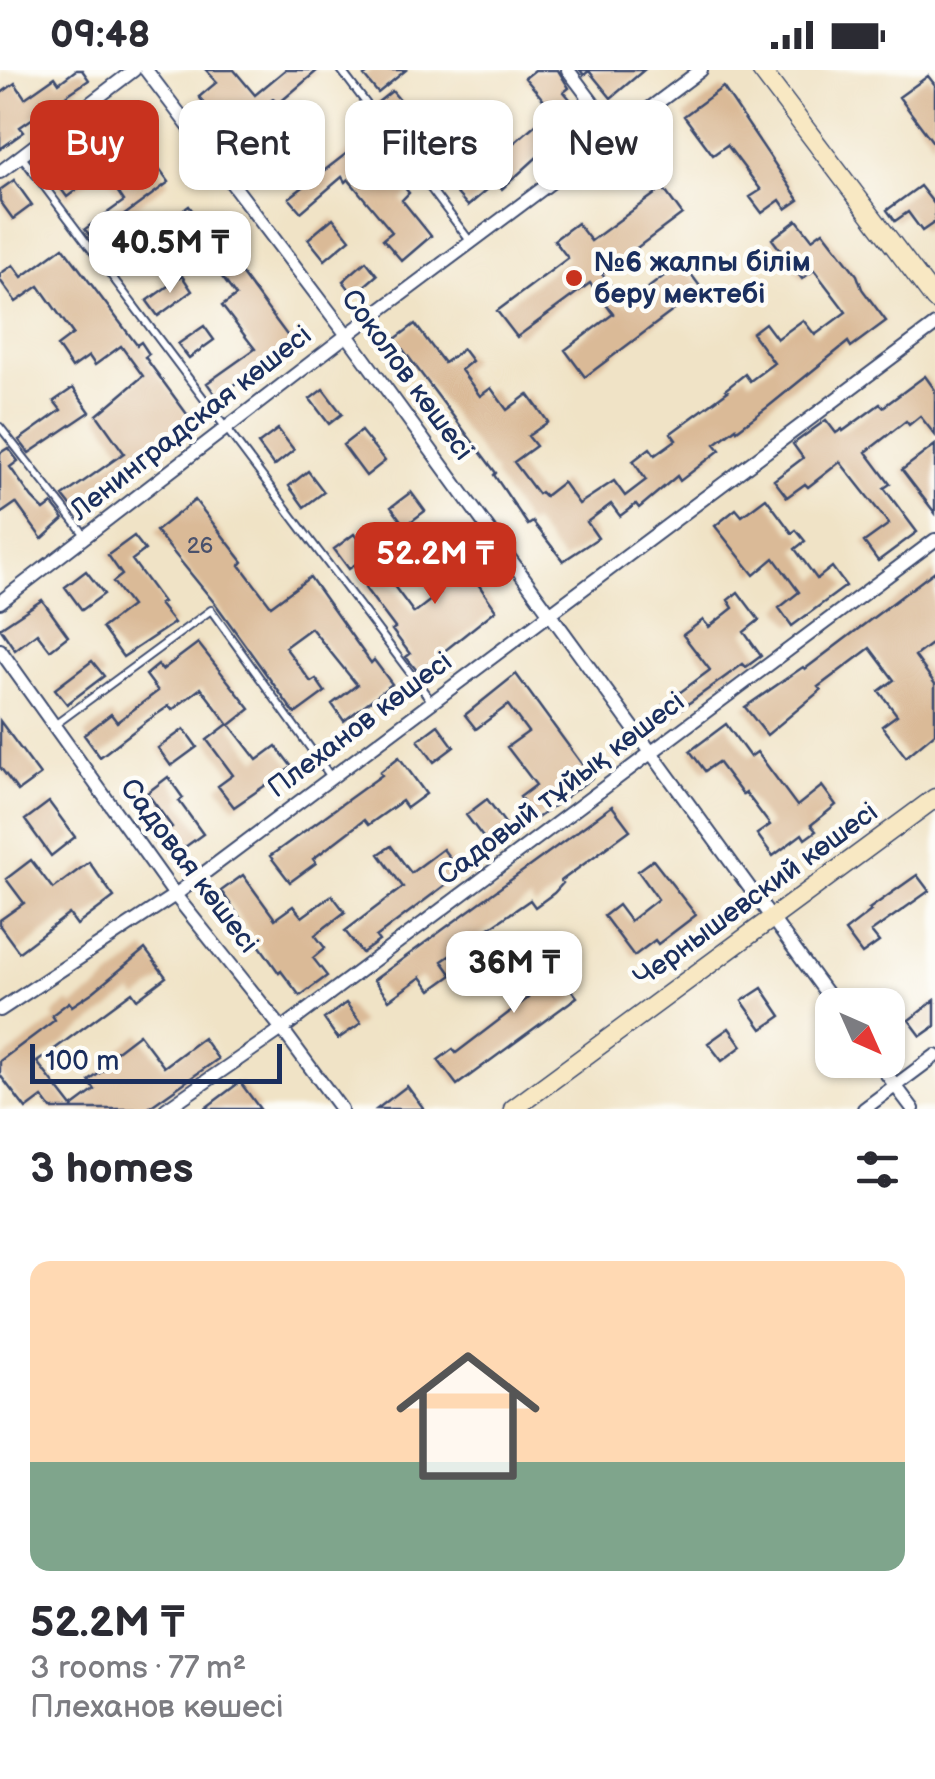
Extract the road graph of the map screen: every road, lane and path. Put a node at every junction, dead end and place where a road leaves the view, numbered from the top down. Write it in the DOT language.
graph roads {
  1 [pos="134,70"];
  2 [pos="146,70"];
  3 [pos="342,70"];
  4 [pos="568,70"];
  5 [pos="701,70"];
  6 [pos="761,70"];
  7 [pos="590,100"];
  8 [pos="661,100"];
  9 [pos="21,156"];
  10 [pos="0,172"];
  11 [pos="541,190"];
  12 [pos="471,242"];
  13 [pos="935,300"];
  14 [pos="935,325"];
  15 [pos="347,334"];
  16 [pos="0,427"];
  17 [pos="226,428"];
  18 [pos="86,536"];
  19 [pos="935,540"];
  20 [pos="0,602"];
  21 [pos="549,614"];
  22 [pos="0,650"];
  23 [pos="432,702"];
  24 [pos="54,726"];
  25 [pos="650,754"];
  26 [pos="332,778"];
  27 [pos="935,798"];
  28 [pos="176,895"];
  29 [pos="769,918"];
  30 [pos="821,988"];
  31 [pos="0,1010"];
  32 [pos="282,1029"];
  33 [pos="935,1056"];
  34 [pos="890,1078"];
  35 [pos="896,1086"];
  36 [pos="166,1109"];
  37 [pos="341,1109"];
  38 [pos="513,1109"];
  39 [pos="864,1109"];
  40 [pos="913,1109"];
  1 -- 9 [label="street"];
  2 -- 15 [label="street, Соколов көшесі"];
  3 -- 12 [label="lane"];
  4 -- 7 [label="street"];
  5 -- 8 [label="street, Ленинградская көшесі"];
  6 -- 13 [label="street"];
  9 -- 10 [label="street"];
  9 -- 17 [label="lane"];
  11 -- 12 [label="street, Ленинградская көшесі"];
  12 -- 15 [label="street, Ленинградская көшесі"];
  14 -- 21 [label="street, Плеханов көшесі"];
  15 -- 17 [label="street, Ленинградская көшесі"];
  15 -- 21 [label="street, Соколов көшесі"];
  16 -- 18 [label="lane"];
  17 -- 18 [label="street, Ленинградская көшесі"];
  17 -- 23 [label="lane"];
  18 -- 20 [label="street, Ленинградская көшесі"];
  19 -- 25 [label="street, Садовый тұйық көшесі"];
  21 -- 23 [label="street, Плеханов көшесі"];
  21 -- 25 [label="street, Соколов көшесі"];
  22 -- 24 [label="street, Садовая көшесі"];
  23 -- 26 [label="street, Плеханов көшесі"];
  24 -- 26 [label="lane"];
  24 -- 28 [label="street, Садовая көшесі"];
  25 -- 29 [label="street, Соколов көшесі"];
  25 -- 32 [label="street, Садовый тұйық көшесі"];
  26 -- 28 [label="street, Плеханов көшесі"];
  27 -- 29 [label="street, Чернышевский көшесі"];
  28 -- 31 [label="street, Плеханов көшесі"];
  28 -- 32 [label="street, Садовая көшесі"];
  29 -- 30 [label="street, Соколов көшесі"];
  29 -- 38 [label="street, Чернышевский көшесі"];
  32 -- 36 [label="street, Садовый тұйық көшесі"];
  32 -- 37 [label="street, Садовая көшесі"];
  33 -- 35 [label="street"];
  34 -- 35 [label="street"];
  35 -- 39 [label="street"];
  35 -- 40 [label="street"];
}
